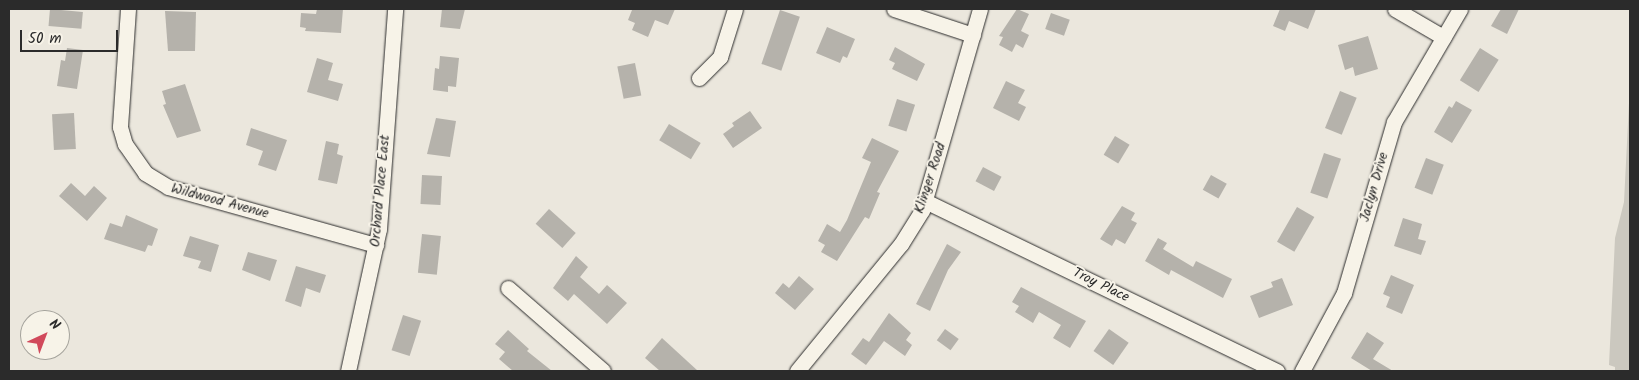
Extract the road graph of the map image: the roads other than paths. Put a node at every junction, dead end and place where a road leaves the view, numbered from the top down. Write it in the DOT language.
graph roads {
  1 [pos="128,9"];
  2 [pos="395,9"];
  3 [pos="735,9"];
  4 [pos="894,9"];
  5 [pos="980,9"];
  6 [pos="1395,9"];
  7 [pos="1460,9"];
  8 [pos="973,35"];
  9 [pos="1443,37"];
  10 [pos="699,78"];
  11 [pos="925,201"];
  12 [pos="376,245"];
  13 [pos="508,288"];
  14 [pos="348,371"];
  15 [pos="603,371"];
  16 [pos="797,371"];
  17 [pos="1276,371"];
  18 [pos="1302,371"];
  1 -- 12 [label="street, Wildwood Avenue"];
  2 -- 12 [label="street, Orchard Place East"];
  3 -- 10 [label="street"];
  4 -- 8 [label="street"];
  5 -- 8 [label="street, Klinger Road"];
  6 -- 9 [label="street"];
  7 -- 9 [label="street, Jaclyn Drive"];
  8 -- 11 [label="street, Klinger Road"];
  9 -- 18 [label="street, Jaclyn Drive"];
  11 -- 16 [label="street, Klinger Road"];
  11 -- 17 [label="street, Troy Place"];
  12 -- 14 [label="street, Orchard Place East"];
  13 -- 15 [label="street"];
}
